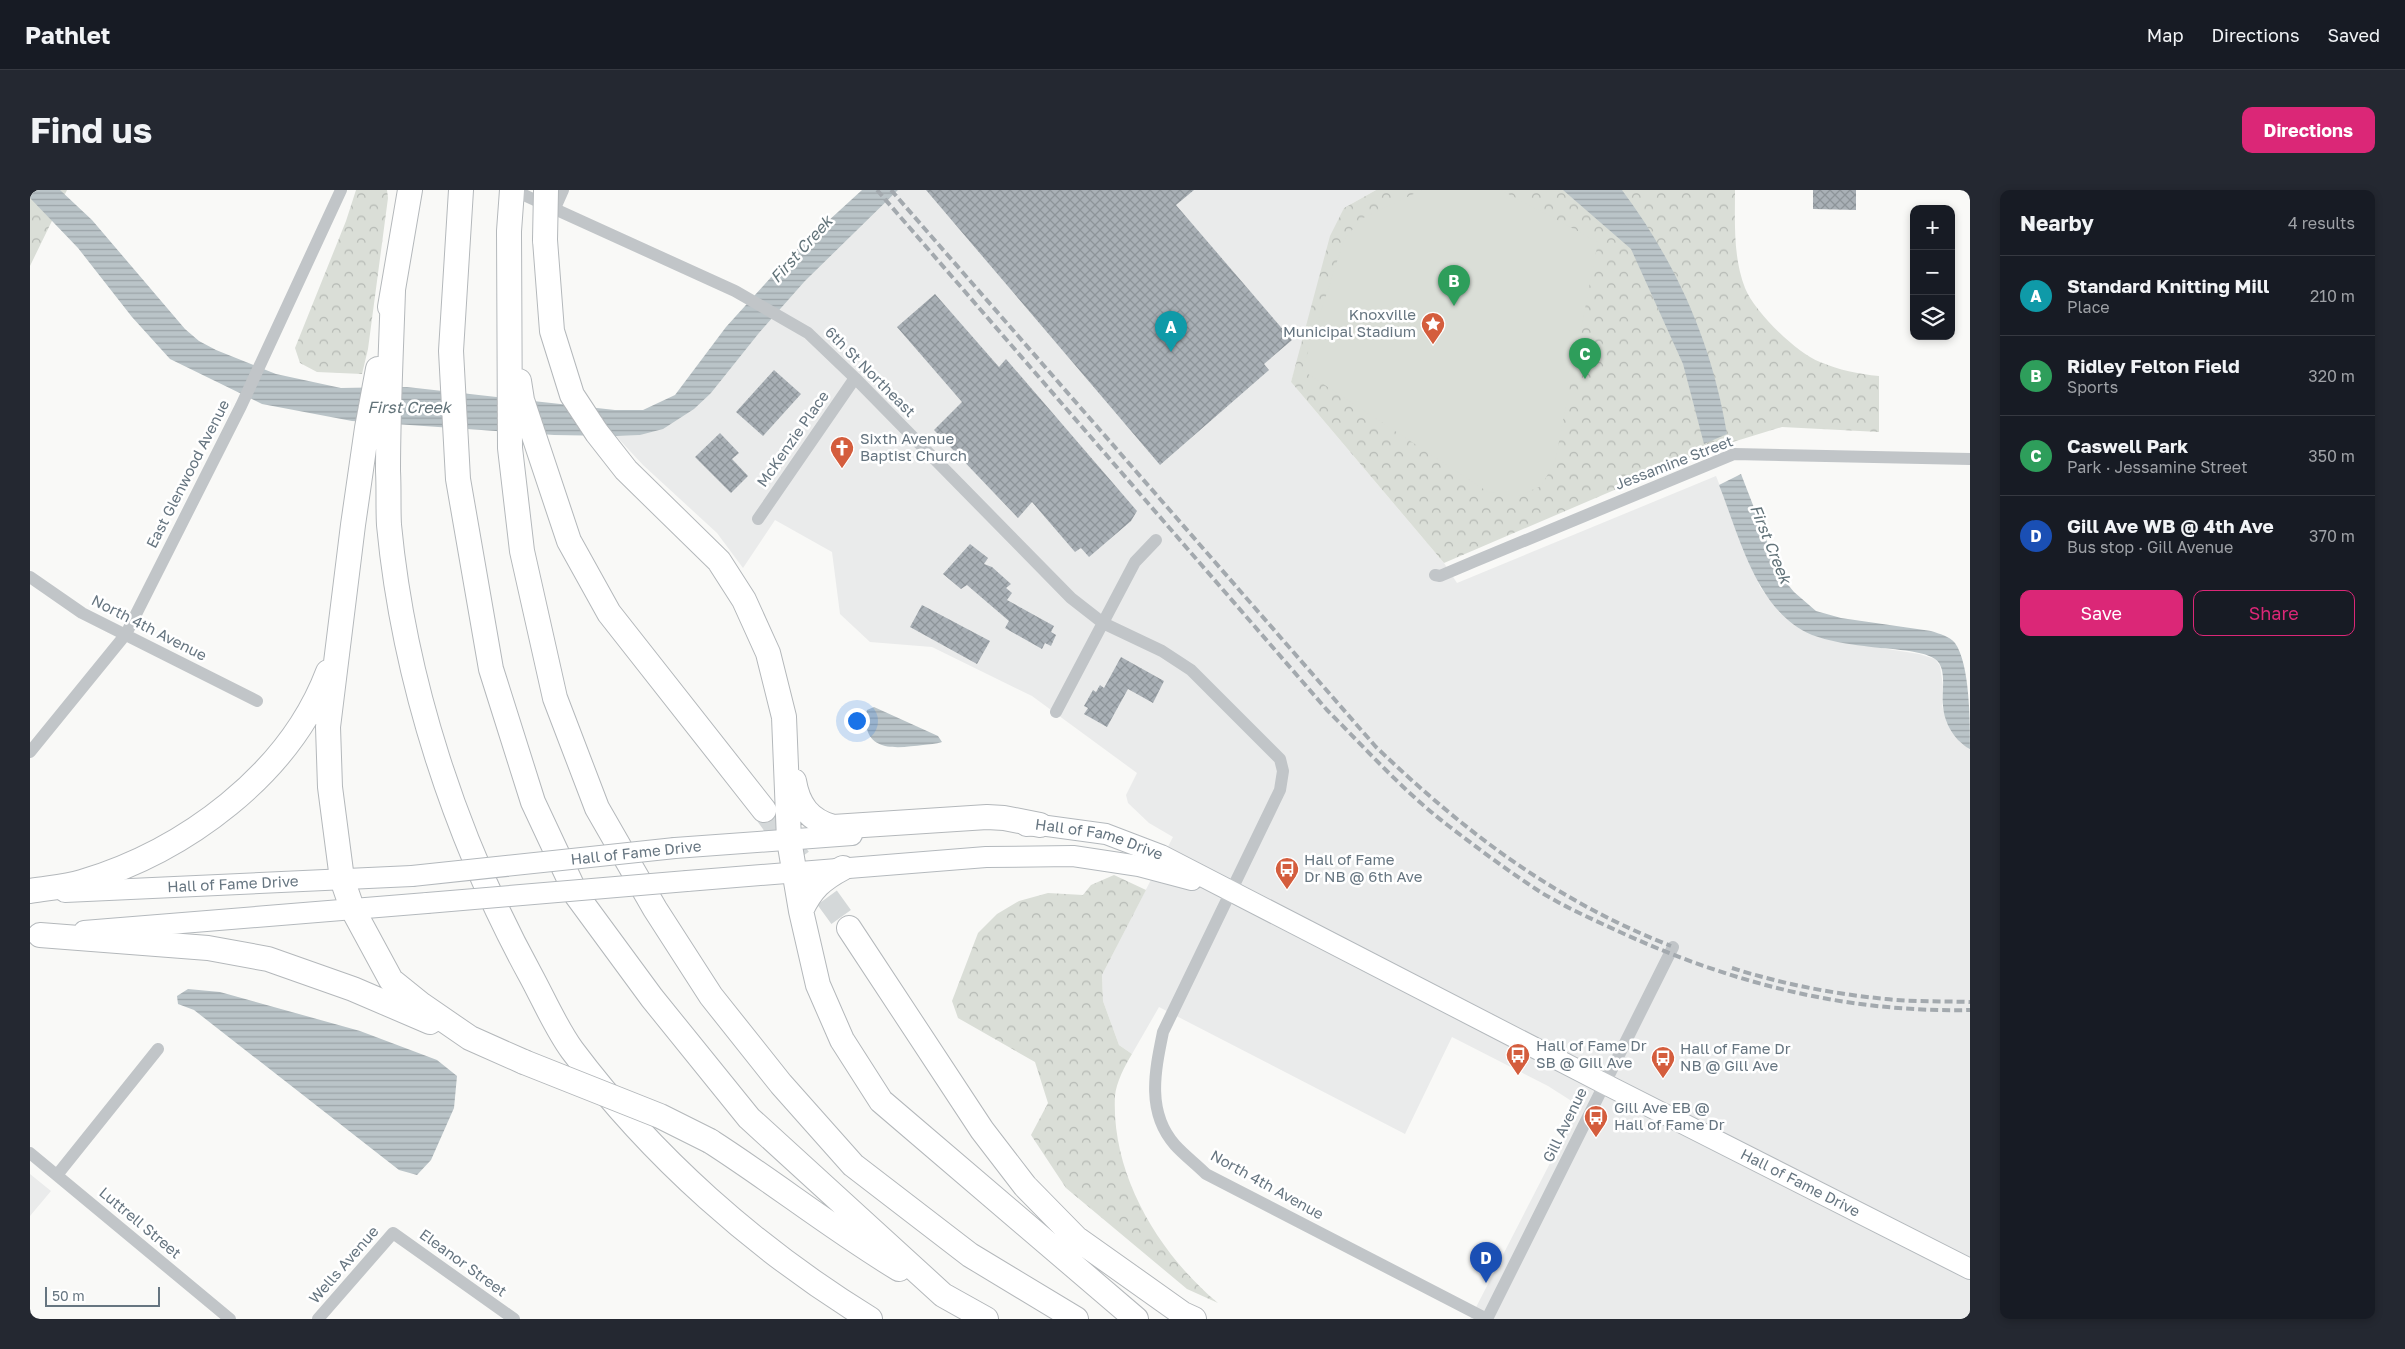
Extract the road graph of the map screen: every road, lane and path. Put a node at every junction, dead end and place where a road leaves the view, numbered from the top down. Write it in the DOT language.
graph roads {
  1 [pos="341,190"];
  2 [pos="512,190"];
  3 [pos="563,190"];
  4 [pos="410,191"];
  5 [pos="550,199"];
  6 [pos="460,201"];
  7 [pos="393,290"];
  8 [pos="509,319"];
  9 [pos="855,378"];
  10 [pos="1970,460"];
  11 [pos="758,519"];
  12 [pos="1156,540"];
  13 [pos="1435,575"];
  14 [pos="30,577"];
  15 [pos="1103,622"];
  16 [pos="126,634"];
  17 [pos="340,643"];
  18 [pos="257,701"];
  19 [pos="1056,712"];
  20 [pos="785,735"];
  21 [pos="30,752"];
  22 [pos="1283,770"];
  23 [pos="764,810"];
  24 [pos="1040,826"];
  25 [pos="789,840"];
  26 [pos="843,868"];
  27 [pos="794,872"];
  28 [pos="342,879"];
  29 [pos="1230,891"];
  30 [pos="30,892"];
  31 [pos="352,908"];
  32 [pos="801,911"];
  33 [pos="849,928"];
  34 [pos="35,935"];
  35 [pos="1672,947"];
  36 [pos="470,1038"];
  37 [pos="158,1049"];
  38 [pos="1603,1083"];
  39 [pos="30,1153"];
  40 [pos="58,1175"];
  41 [pos="393,1233"];
  42 [pos="1970,1269"];
  43 [pos="943,1295"];
  44 [pos="230,1319"];
  45 [pos="318,1319"];
  46 [pos="514,1319"];
  47 [pos="870,1319"];
  48 [pos="986,1319"];
  49 [pos="1076,1319"];
  50 [pos="1136,1319"];
  51 [pos="1194,1319"];
  52 [pos="1487,1319"];
  1 -- 16 [label="street, East Glenwood Avenue"];
  2 -- 5 [label="street, 6th St Northeast"];
  2 -- 8 [label="highway"];
  3 -- 5 [label="street"];
  4 -- 7 [label="highway"];
  5 -- 9 [label="street, 6th St Northeast"];
  5 -- 20 [label="highway, bridge"];
  6 -- 43 [label="highway"];
  7 -- 17 [label="highway"];
  7 -- 47 [label="highway"];
  8 -- 23 [label="highway"];
  8 -- 49 [label="highway"];
  9 -- 11 [label="street, McKenzie Place"];
  9 -- 15 [label="street, 6th St Northeast"];
  10 -- 13 [label="street, Jessamine Street"];
  12 -- 15 [label="street"];
  14 -- 16 [label="street, North 4th Avenue"];
  15 -- 19 [label="street"];
  15 -- 22 [label="street, 6th St Northeast"];
  16 -- 18 [label="street, North 4th Avenue"];
  16 -- 21 [label="street, East Glenwood Avenue"];
  17 -- 28 [label="highway"];
  17 -- 30 [label="highway"];
  20 -- 24 [label="highway"];
  20 -- 25 [label="highway"];
  22 -- 29 [label="street, North 4th Avenue"];
  24 -- 25 [label="main road, Hall of Fame Drive"];
  24 -- 29 [label="main road, Hall of Fame Drive"];
  25 -- 27 [label="highway"];
  25 -- 28 [label="main road, Hall of Fame Drive, bridge"];
  26 -- 27 [label="main road, Hall of Fame Drive"];
  26 -- 29 [label="main road, Hall of Fame Drive"];
  26 -- 32 [label="highway"];
  27 -- 31 [label="main road, Hall of Fame Drive, bridge"];
  27 -- 32 [label="highway"];
  28 -- 30 [label="main road, Hall of Fame Drive"];
  28 -- 31 [label="highway"];
  29 -- 38 [label="main road, Hall of Fame Drive"];
  29 -- 52 [label="street, North 4th Avenue"];
  31 -- 34 [label="main road, Hall of Fame Drive"];
  31 -- 36 [label="highway"];
  32 -- 50 [label="highway"];
  33 -- 51 [label="highway"];
  34 -- 36 [label="highway"];
  35 -- 38 [label="street, Gill Avenue"];
  36 -- 43 [label="highway, bridge"];
  37 -- 40 [label="street"];
  38 -- 42 [label="main road, Hall of Fame Drive"];
  38 -- 52 [label="street, Gill Avenue"];
  39 -- 40 [label="street, Luttrell Street"];
  40 -- 44 [label="street, Luttrell Street"];
  41 -- 45 [label="street, Wells Avenue"];
  41 -- 46 [label="street, Eleanor Street"];
  43 -- 48 [label="highway"];
}
